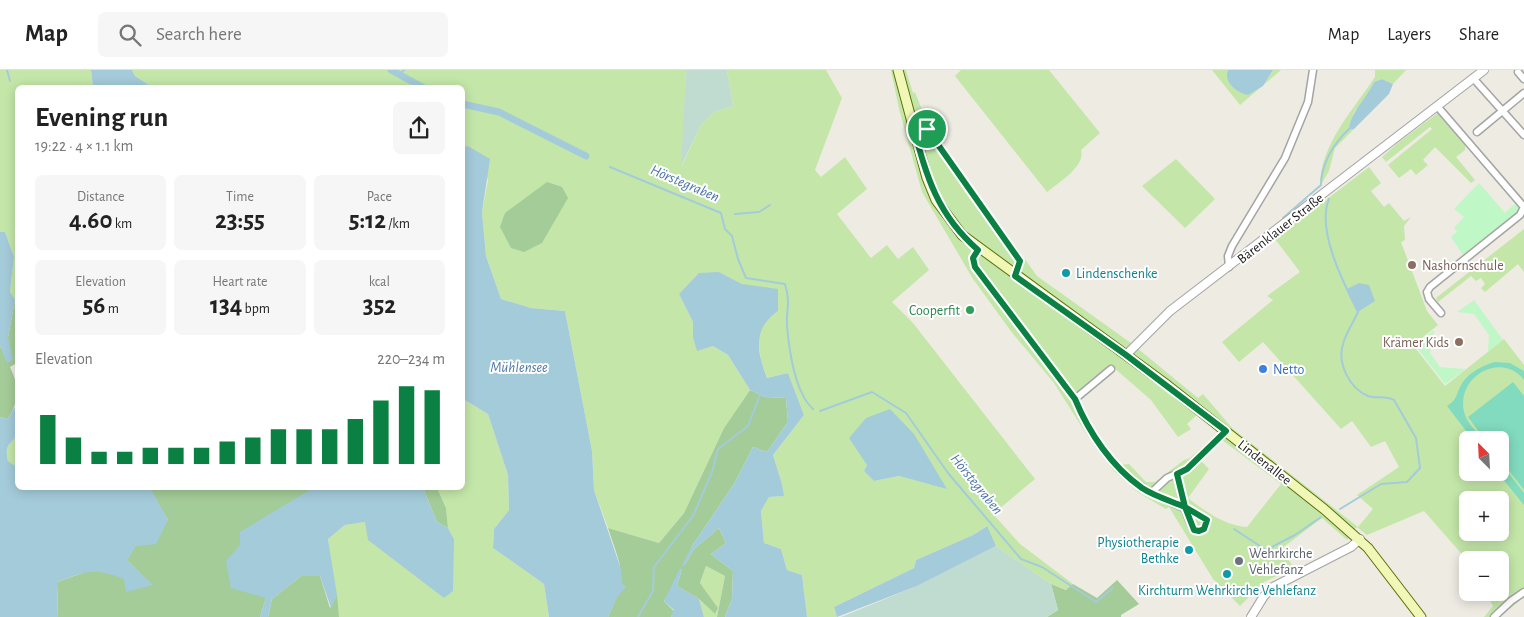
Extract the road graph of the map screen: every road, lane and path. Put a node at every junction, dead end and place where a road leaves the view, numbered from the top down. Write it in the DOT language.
graph roads {
  1 [pos="898,70"];
  2 [pos="1313,70"];
  3 [pos="1484,70"];
  4 [pos="1518,72"];
  5 [pos="1473,78"];
  6 [pos="1524,79"];
  7 [pos="1524,94"];
  8 [pos="1437,106"];
  9 [pos="1501,112"];
  10 [pos="913,126"];
  11 [pos="1477,132"];
  12 [pos="1524,135"];
  13 [pos="978,250"];
  14 [pos="1228,267"];
  15 [pos="1015,276"];
  16 [pos="1441,313"];
  17 [pos="1126,355"];
  18 [pos="1111,369"];
  19 [pos="1075,399"];
  20 [pos="1226,431"];
  21 [pos="1177,474"];
  22 [pos="1151,493"];
  23 [pos="1360,539"];
  24 [pos="1524,592"];
  25 [pos="1255,615"];
  26 [pos="1421,617"];
  27 [pos="1494,617"];
  1 -- 10 [label="main road, Lindenallee"];
  2 -- 14 [label="street"];
  3 -- 5 [label="street, Bärenklauer Straße"];
  4 -- 6 [label="street"];
  5 -- 8 [label="street, Bärenklauer Straße"];
  5 -- 9 [label="street"];
  7 -- 9 [label="street"];
  8 -- 14 [label="street, Bärenklauer Straße"];
  8 -- 16 [label="street"];
  9 -- 11 [label="street"];
  9 -- 12 [label="street"];
  10 -- 13 [label="main road, Lindenallee"];
  10 -- 15 [label="street"];
  13 -- 15 [label="main road, Lindenallee"];
  13 -- 19 [label="street"];
  14 -- 17 [label="street, Bärenklauer Straße"];
  15 -- 17 [label="main road, Lindenallee"];
  17 -- 20 [label="main road, Lindenallee"];
  18 -- 19 [label="street"];
  19 -- 22 [label="street"];
  20 -- 21 [label="street"];
  20 -- 23 [label="main road, Lindenallee"];
  21 -- 22 [label="street"];
  21 -- 22 [label="street"];
  23 -- 25 [label="street"];
  23 -- 26 [label="main road, Lindenallee"];
  24 -- 27 [label="street"];
}
